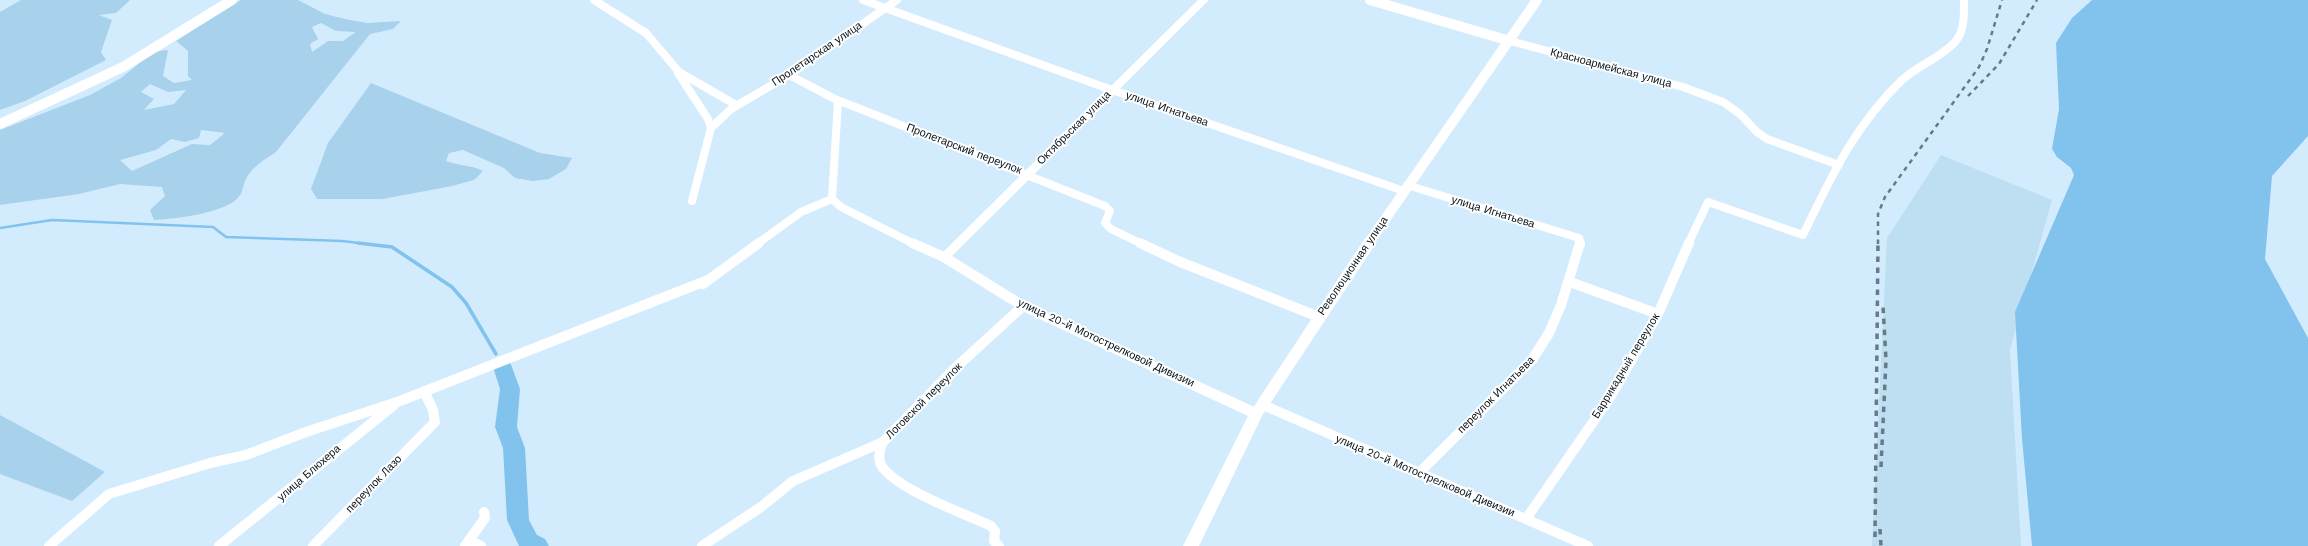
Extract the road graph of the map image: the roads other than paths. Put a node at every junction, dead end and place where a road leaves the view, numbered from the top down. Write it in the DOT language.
graph roads {
  1 [pos="232,0"];
  2 [pos="594,0"];
  3 [pos="863,0"];
  4 [pos="897,0"];
  5 [pos="1204,0"];
  6 [pos="1370,0"];
  7 [pos="1538,0"];
  8 [pos="1964,0"];
  9 [pos="1384,2"];
  10 [pos="885,8"];
  11 [pos="1510,41"];
  12 [pos="675,68"];
  13 [pos="789,75"];
  14 [pos="1112,90"];
  15 [pos="838,102"];
  16 [pos="736,105"];
  17 [pos="0,124"];
  18 [pos="711,128"];
  19 [pos="1839,165"];
  20 [pos="1029,174"];
  21 [pos="1406,188"];
  22 [pos="832,199"];
  23 [pos="692,201"];
  24 [pos="1579,238"];
  25 [pos="944,257"];
  26 [pos="708,280"];
  27 [pos="1570,282"];
  28 [pos="692,294"];
  29 [pos="1023,306"];
  30 [pos="1658,314"];
  31 [pos="1319,318"];
  32 [pos="424,391"];
  33 [pos="400,401"];
  34 [pos="1260,409"];
  35 [pos="883,442"];
  36 [pos="1418,474"];
  37 [pos="484,512"];
  38 [pos="1526,519"];
  39 [pos="467,543"];
  40 [pos="49,546"];
  41 [pos="219,546"];
  42 [pos="313,546"];
  43 [pos="481,546"];
  44 [pos="702,546"];
  45 [pos="999,546"];
  46 [pos="1190,546"];
  47 [pos="1588,546"];
  1 -- 17 [label="street"];
  2 -- 12 [label="street"];
  3 -- 10 [label="street, улица Игнатьева"];
  4 -- 10 [label="street, Пролетарская улица"];
  5 -- 14 [label="main road, Октябрьская улица"];
  6 -- 9 [label="street, Красноармейская улица"];
  7 -- 11 [label="street, Революционная улица"];
  8 -- 19 [label="street"];
  9 -- 11 [label="street, Красноармейская улица"];
  10 -- 13 [label="street, Пролетарская улица"];
  10 -- 14 [label="street, улица Игнатьева"];
  11 -- 19 [label="street, Красноармейская улица"];
  11 -- 21 [label="street, Революционная улица"];
  12 -- 16 [label="street"];
  12 -- 18 [label="street"];
  13 -- 15 [label="street, Пролетарский переулок"];
  13 -- 16 [label="street, Пролетарская улица"];
  14 -- 20 [label="main road, Октябрьская улица"];
  14 -- 21 [label="street, улица Игнатьева"];
  15 -- 20 [label="street, Пролетарский переулок"];
  15 -- 22 [label="street"];
  16 -- 18 [label="street, Пролетарская улица"];
  18 -- 23 [label="street"];
  19 -- 30 [label="street, Баррикадный переулок"];
  20 -- 25 [label="main road, Октябрьская улица"];
  20 -- 31 [label="street, Пролетарский переулок"];
  21 -- 24 [label="street, улица Игнатьева"];
  21 -- 31 [label="street, Революционная улица"];
  22 -- 25 [label="street, улица 20-й Мотострелковой Дивизии"];
  22 -- 26 [label="street"];
  24 -- 27 [label="street, переулок Игнатьева"];
  25 -- 29 [label="main road, улица 20-й Мотострелковой Дивизии"];
  26 -- 28 [label="street"];
  26 -- 32 [label="street"];
  27 -- 30 [label="street"];
  27 -- 36 [label="street, переулок Игнатьева"];
  29 -- 34 [label="main road, улица 20-й Мотострелковой Дивизии"];
  29 -- 35 [label="street, Логовской переулок"];
  30 -- 38 [label="street, Баррикадный переулок"];
  31 -- 34 [label="street, Революционная улица"];
  32 -- 33 [label="street"];
  32 -- 42 [label="street, переулок Лазо"];
  33 -- 40 [label="street"];
  33 -- 41 [label="street, улица Блюхера"];
  34 -- 36 [label="street, улица 20-й Мотострелковой Дивизии"];
  34 -- 46 [label="main road, Революционная улица"];
  35 -- 44 [label="street"];
  35 -- 45 [label="street, Логовской переулок"];
  36 -- 38 [label="street, улица 20-й Мотострелковой Дивизии"];
  37 -- 39 [label="street"];
  38 -- 47 [label="street, улица 20-й Мотострелковой Дивизии"];
  39 -- 43 [label="street"];
}
